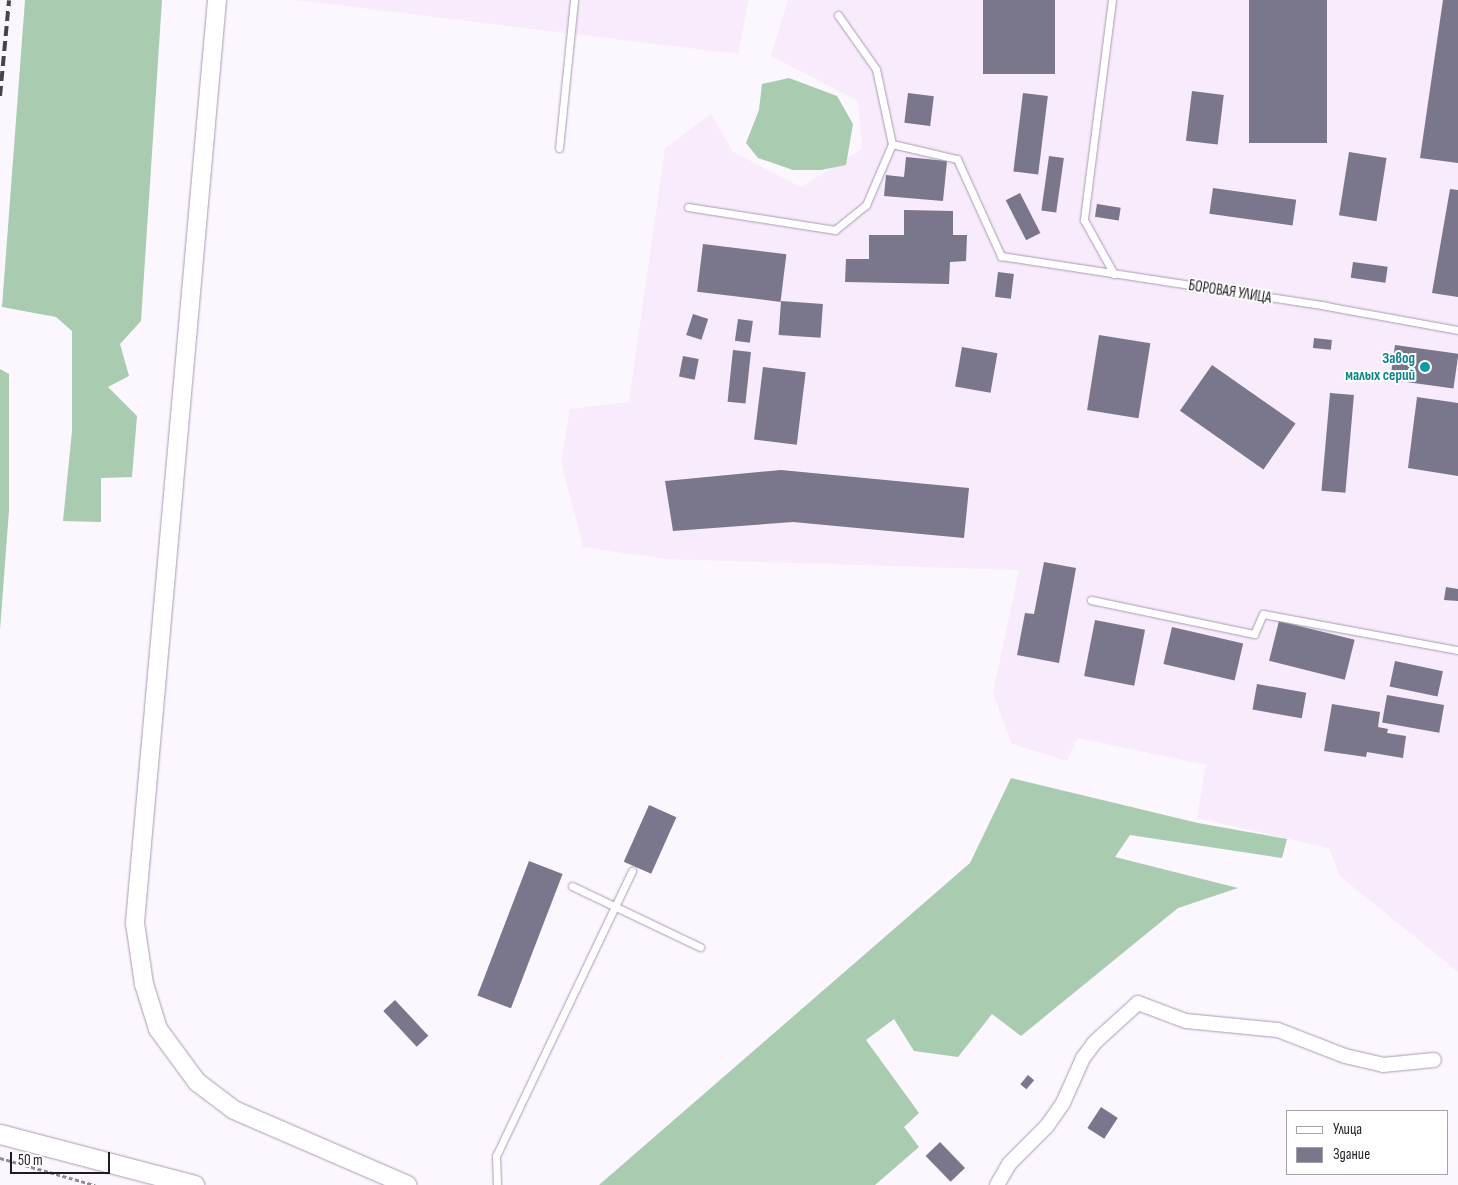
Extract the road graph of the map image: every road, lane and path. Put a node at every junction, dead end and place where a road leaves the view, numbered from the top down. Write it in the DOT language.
graph roads {
  1 [pos="217,0"];
  2 [pos="574,0"];
  3 [pos="1112,0"];
  4 [pos="838,15"];
  5 [pos="892,144"];
  6 [pos="559,148"];
  7 [pos="688,207"];
  8 [pos="1114,274"];
  9 [pos="1458,330"];
  10 [pos="1091,600"];
  11 [pos="1458,650"];
  12 [pos="632,872"];
  13 [pos="572,886"];
  14 [pos="616,905"];
  15 [pos="700,947"];
  16 [pos="1434,1060"];
  17 [pos="5,1135"];
  18 [pos="1,1159"];
  19 [pos="95,1185"];
  20 [pos="194,1185"];
  21 [pos="407,1185"];
  22 [pos="498,1185"];
  23 [pos="997,1185"];
  1 -- 21 [label="street"];
  2 -- 6 [label="lane"];
  3 -- 8 [label="lane"];
  4 -- 5 [label="lane"];
  5 -- 7 [label="lane"];
  5 -- 8 [label="lane, БОРОВАЯ УЛИЦА"];
  8 -- 9 [label="lane, БОРОВАЯ УЛИЦА"];
  10 -- 11 [label="lane"];
  12 -- 14 [label="lane"];
  13 -- 14 [label="lane"];
  14 -- 15 [label="lane"];
  14 -- 22 [label="lane"];
  16 -- 23 [label="street"];
  17 -- 20 [label="main road"];
  18 -- 19 [label="path"];
}
